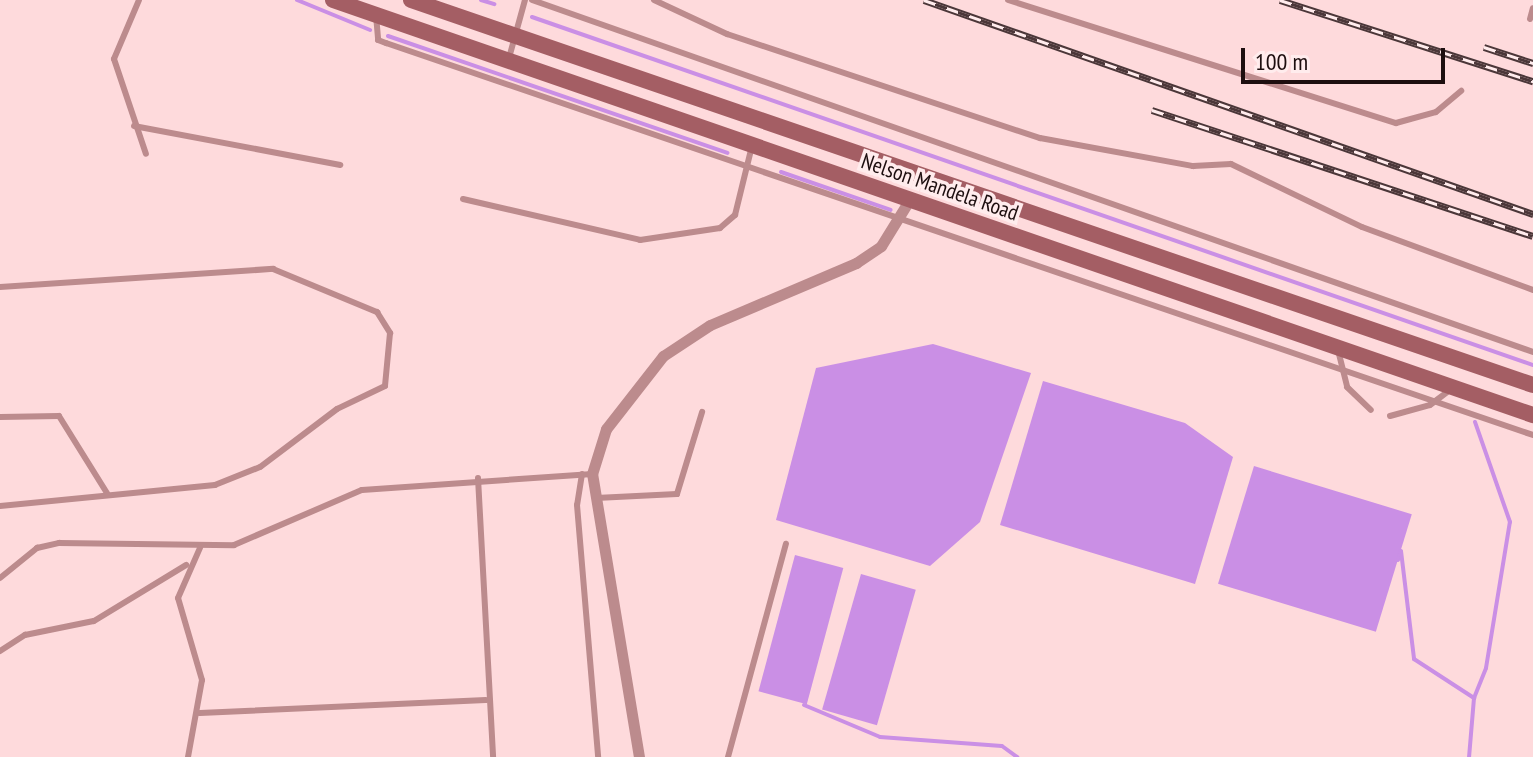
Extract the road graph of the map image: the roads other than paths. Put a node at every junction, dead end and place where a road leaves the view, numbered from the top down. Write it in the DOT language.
graph roads {
  1 [pos="139,0"];
  2 [pos="333,0"];
  3 [pos="411,0"];
  4 [pos="525,0"];
  5 [pos="532,0"];
  6 [pos="654,0"];
  7 [pos="1008,0"];
  8 [pos="1533,8"];
  9 [pos="376,15"];
  10 [pos="1530,19"];
  11 [pos="515,37"];
  12 [pos="508,63"];
  13 [pos="1461,91"];
  14 [pos="134,126"];
  15 [pos="752,146"];
  16 [pos="146,154"];
  17 [pos="340,165"];
  18 [pos="748,168"];
  19 [pos="463,199"];
  20 [pos="910,199"];
  21 [pos="900,220"];
  22 [pos="0,287"];
  23 [pos="1533,290"];
  24 [pos="1337,347"];
  25 [pos="1533,352"];
  26 [pos="1344,375"];
  27 [pos="1533,385"];
  28 [pos="1453,387"];
  29 [pos="1433,403"];
  30 [pos="1371,410"];
  31 [pos="702,412"];
  32 [pos="1533,415"];
  33 [pos="1390,416"];
  34 [pos="0,417"];
  35 [pos="1533,435"];
  36 [pos="587,474"];
  37 [pos="478,478"];
  38 [pos="107,493"];
  39 [pos="596,498"];
  40 [pos="0,506"];
  41 [pos="786,544"];
  42 [pos="200,548"];
  43 [pos="186,565"];
  44 [pos="0,578"];
  45 [pos="0,651"];
  46 [pos="486,700"];
  47 [pos="200,713"];
  48 [pos="188,757"];
  49 [pos="493,757"];
  50 [pos="598,757"];
  51 [pos="639,757"];
  52 [pos="728,757"];
  1 -- 14 [label="lane"];
  2 -- 9 [label="main road, Nelson Mandela Road"];
  3 -- 11 [label="main road, Nelson Mandela Road"];
  4 -- 11 [label="lane"];
  5 -- 25 [label="lane"];
  6 -- 23 [label="lane"];
  7 -- 13 [label="lane"];
  8 -- 10 [label="lane"];
  9 -- 12 [label="main road, Nelson Mandela Road"];
  9 -- 18 [label="lane"];
  11 -- 12 [label="lane"];
  11 -- 27 [label="main road, Nelson Mandela Road"];
  12 -- 15 [label="main road, Nelson Mandela Road"];
  14 -- 16 [label="lane"];
  14 -- 17 [label="lane"];
  15 -- 18 [label="lane"];
  15 -- 20 [label="main road, Nelson Mandela Road"];
  18 -- 19 [label="lane"];
  18 -- 21 [label="lane"];
  20 -- 21 [label="street"];
  20 -- 24 [label="main road, Nelson Mandela Road"];
  21 -- 26 [label="lane"];
  21 -- 36 [label="street"];
  22 -- 38 [label="lane"];
  24 -- 26 [label="lane"];
  24 -- 28 [label="main road, Nelson Mandela Road"];
  26 -- 29 [label="lane"];
  26 -- 30 [label="lane"];
  28 -- 29 [label="lane"];
  28 -- 32 [label="main road, Nelson Mandela Road"];
  29 -- 33 [label="lane"];
  29 -- 35 [label="lane"];
  31 -- 39 [label="lane"];
  34 -- 38 [label="lane"];
  36 -- 37 [label="lane"];
  36 -- 39 [label="street"];
  36 -- 50 [label="lane"];
  37 -- 42 [label="lane"];
  37 -- 46 [label="lane"];
  38 -- 40 [label="lane"];
  39 -- 51 [label="street"];
  41 -- 52 [label="lane"];
  42 -- 43 [label="lane"];
  42 -- 44 [label="lane"];
  43 -- 45 [label="lane"];
  43 -- 47 [label="lane"];
  46 -- 47 [label="lane"];
  46 -- 49 [label="lane"];
  47 -- 48 [label="lane"];
}
